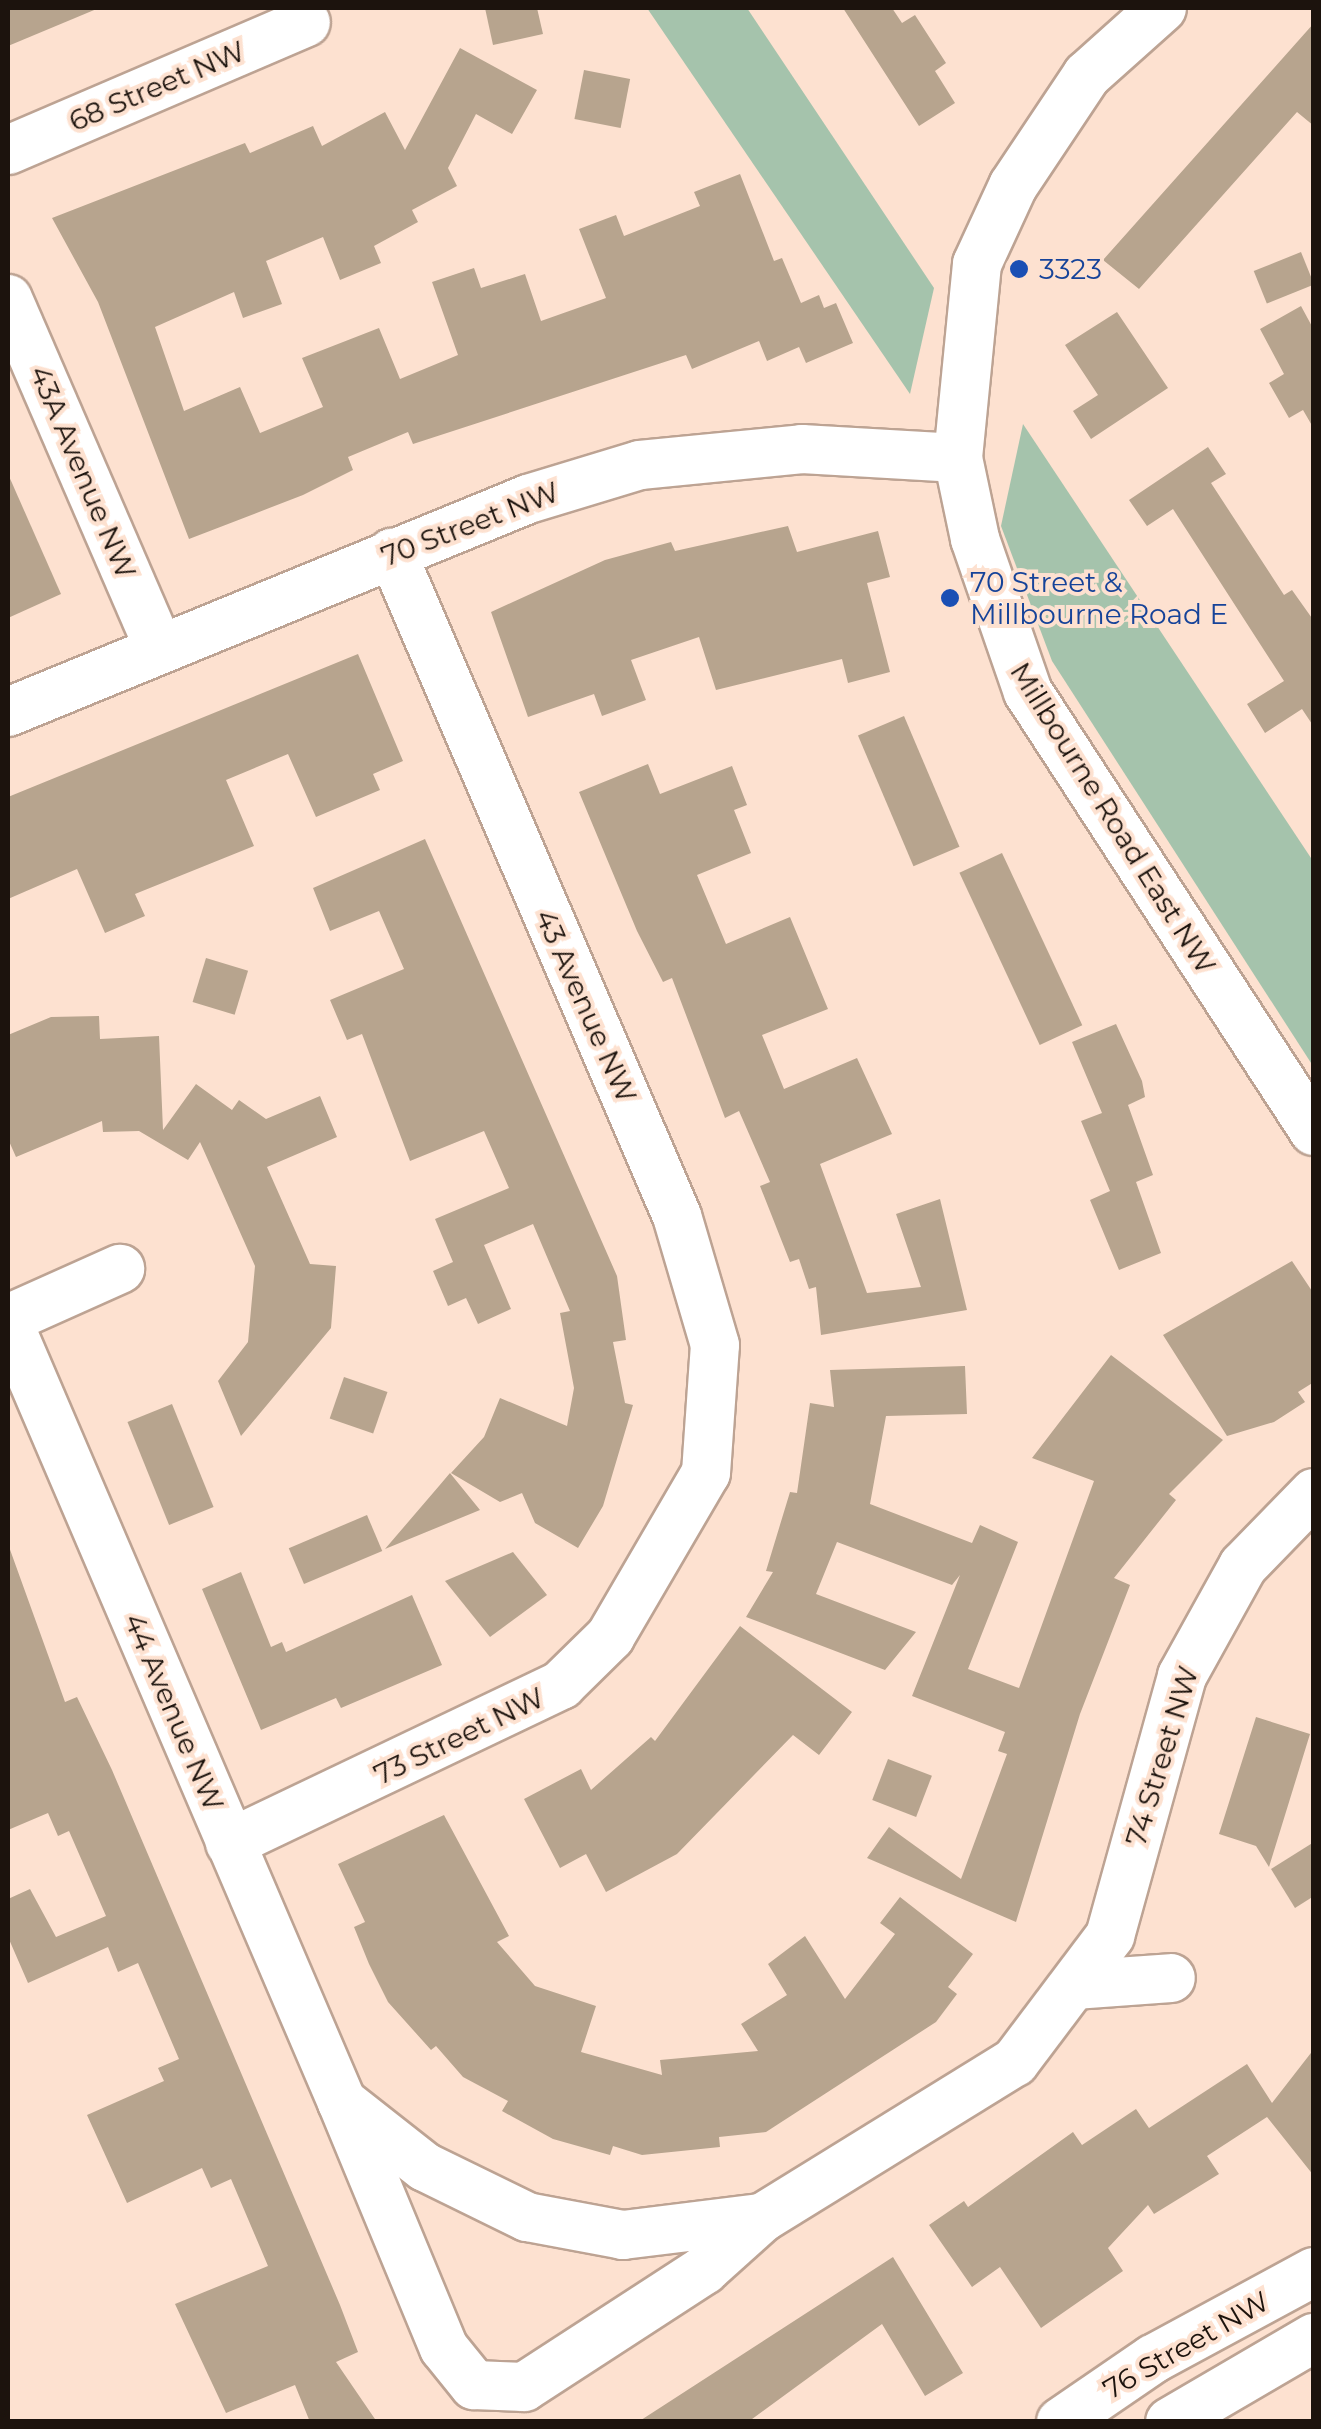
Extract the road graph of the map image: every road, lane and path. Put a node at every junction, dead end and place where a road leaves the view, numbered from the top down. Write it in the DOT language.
graph roads {
  1 [pos="1162,8"];
  2 [pos="306,22"];
  3 [pos="8,150"];
  4 [pos="8,298"];
  5 [pos="958,458"];
  6 [pos="392,553"];
  7 [pos="158,646"];
  8 [pos="8,712"];
  9 [pos="1314,1131"];
  10 [pos="120,1269"];
  11 [pos="8,1320"];
  12 [pos="706,1474"];
  13 [pos="1314,1493"];
  14 [pos="230,1843"];
  15 [pos="1171,1978"];
  16 [pos="1074,1985"];
  17 [pos="342,2102"];
  18 [pos="527,2217"];
  19 [pos="762,2218"];
  20 [pos="1314,2272"];
  21 [pos="1314,2338"];
  22 [pos="474,2385"];
  23 [pos="1060,2422"];
  24 [pos="1170,2422"];
  1 -- 5 [label="street, Millbourne Road East NW"];
  2 -- 3 [label="street, 68 Street NW"];
  4 -- 7 [label="street, 43A Avenue NW"];
  5 -- 6 [label="street, 70 Street NW"];
  5 -- 9 [label="street, Millbourne Road East NW"];
  6 -- 7 [label="street, 70 Street NW"];
  6 -- 12 [label="street, 43 Avenue NW"];
  7 -- 8 [label="street, 70 Street NW"];
  10 -- 11 [label="street, 44 Avenue NW"];
  11 -- 14 [label="street, 44 Avenue NW"];
  12 -- 14 [label="street, 73 Street NW"];
  13 -- 16 [label="street, 74 Street NW"];
  14 -- 17 [label="street, 44 Avenue NW"];
  15 -- 16 [label="street"];
  16 -- 19 [label="street, 74 Street NW"];
  17 -- 18 [label="street, 44 Avenue NW"];
  17 -- 22 [label="street, 44 Avenue NW"];
  18 -- 19 [label="street, 74 Street NW"];
  19 -- 22 [label="street, 74 Street NW"];
  20 -- 23 [label="street, 76 Street NW"];
  21 -- 24 [label="street, 76 Street NW"];
}
